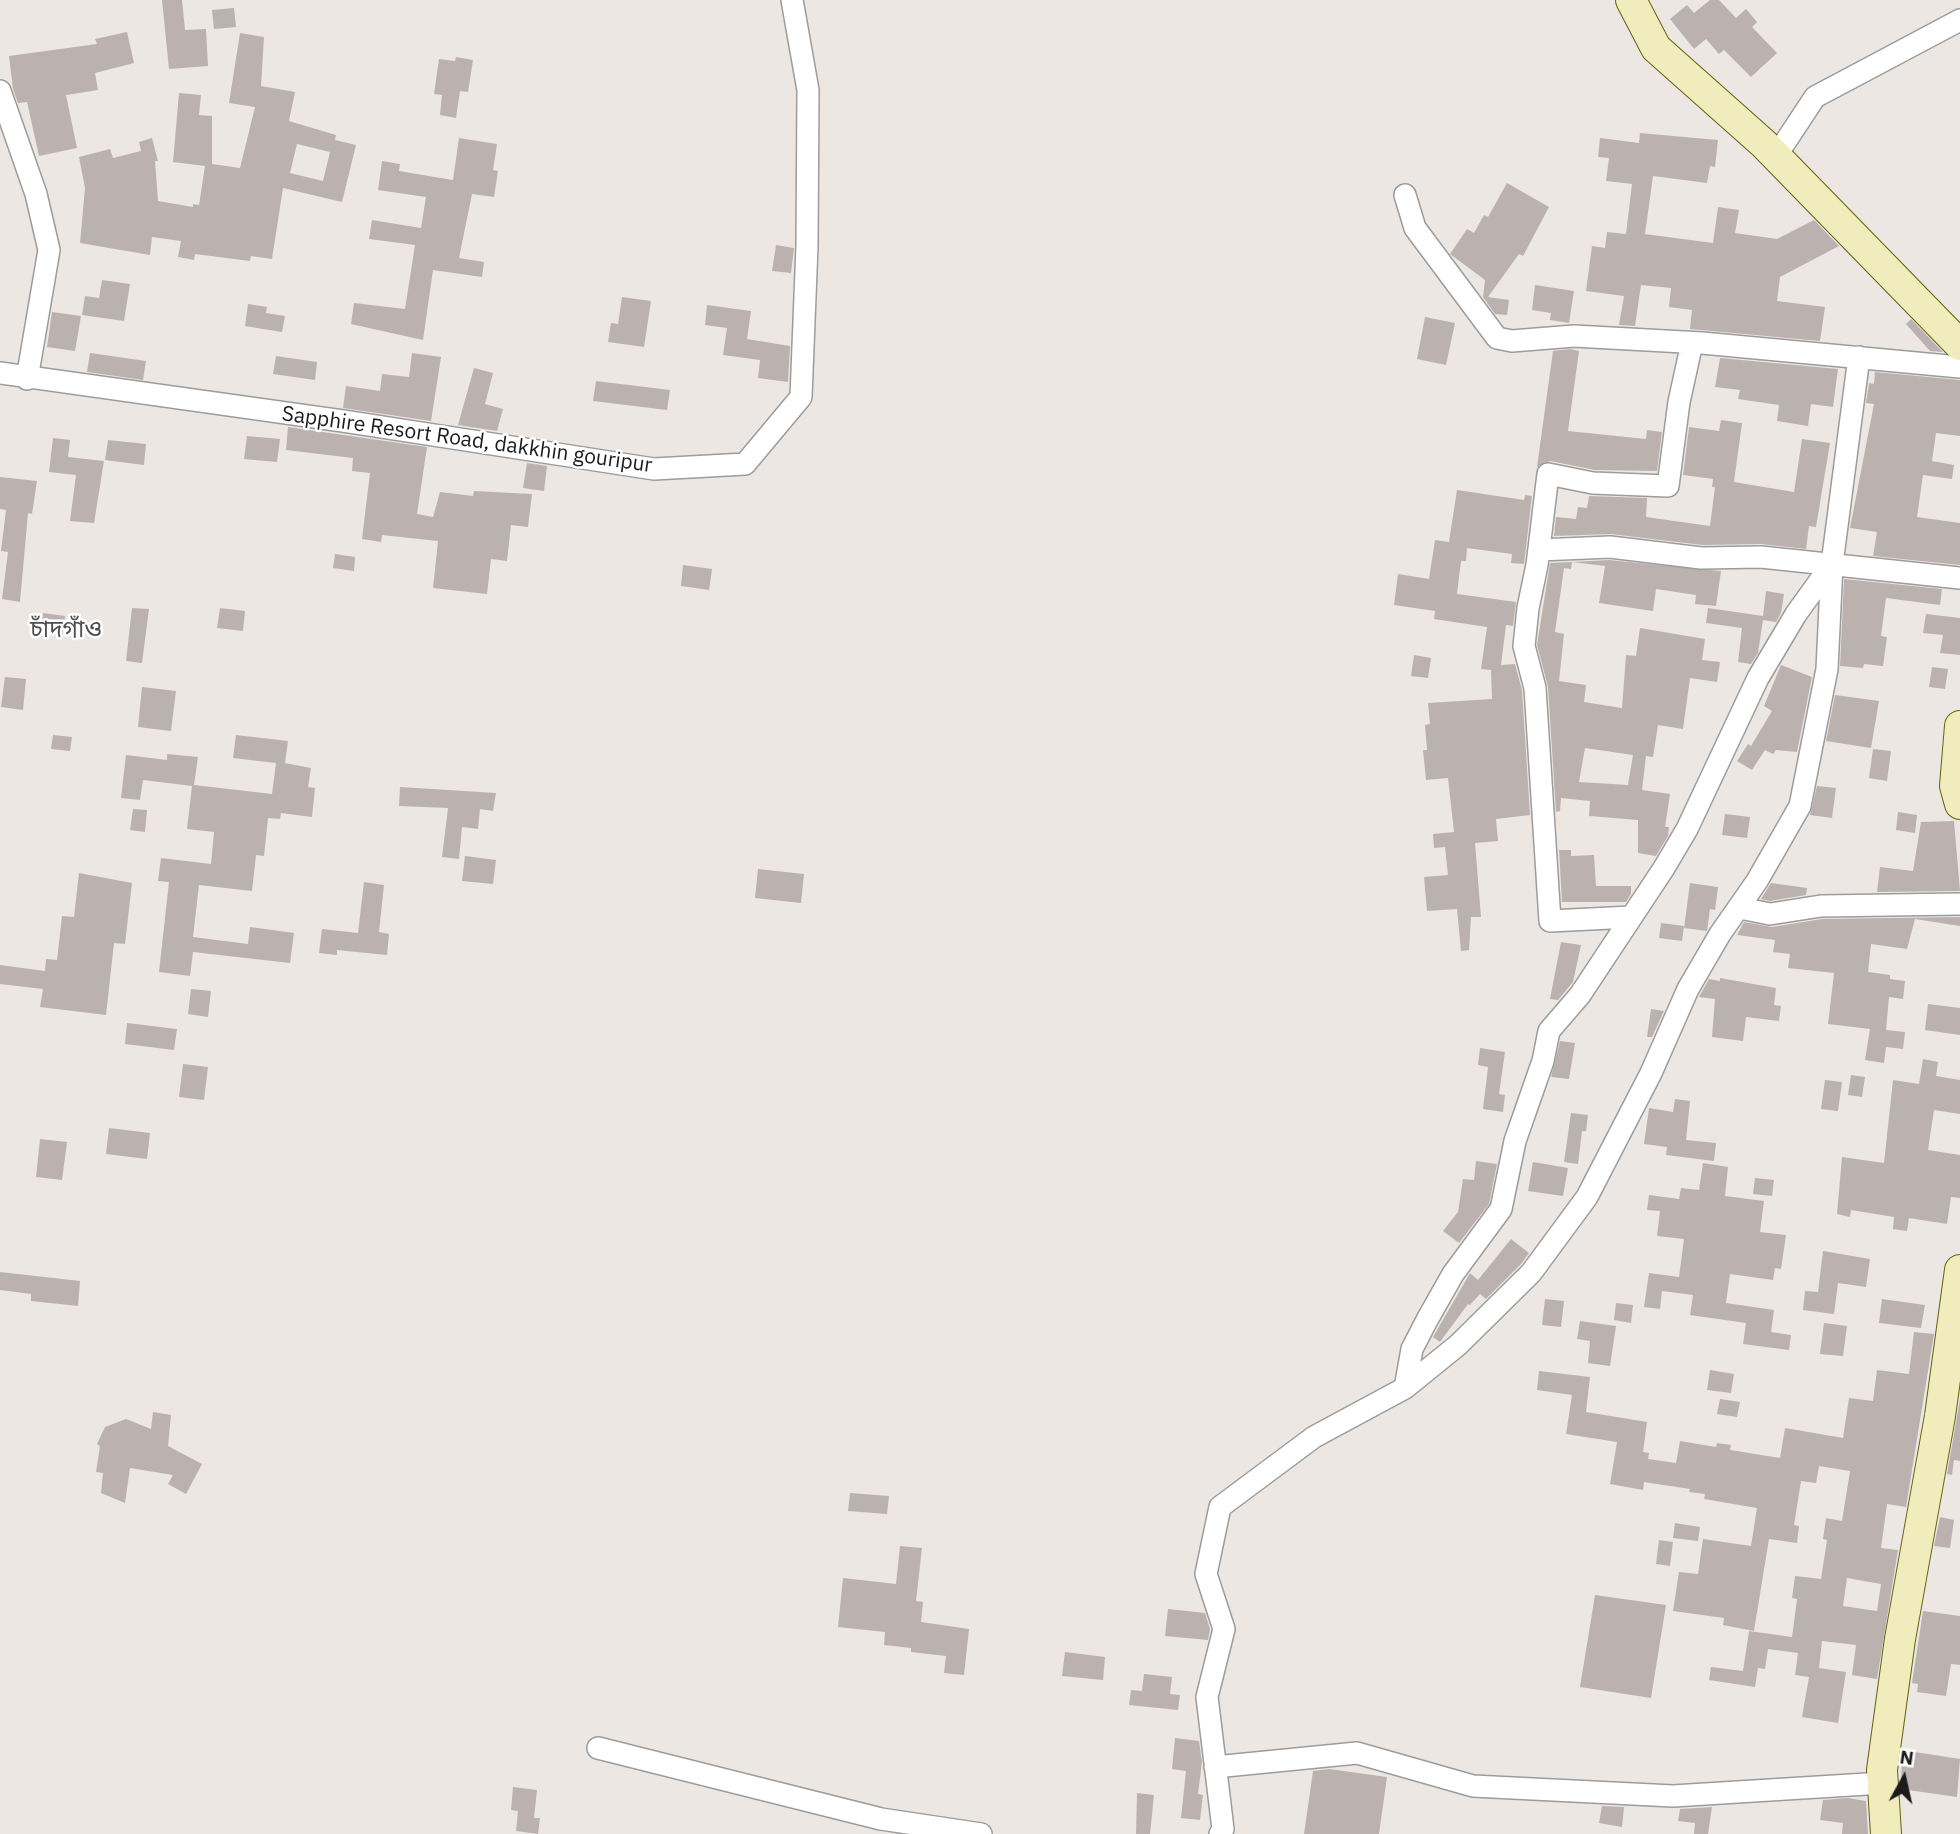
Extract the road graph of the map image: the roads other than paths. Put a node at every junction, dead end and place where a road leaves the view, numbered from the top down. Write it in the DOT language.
graph roads {
  1 [pos="792,0"];
  2 [pos="1631,0"];
  3 [pos="1960,20"];
  4 [pos="0,91"];
  5 [pos="1776,156"];
  6 [pos="1405,195"];
  7 [pos="1692,343"];
  8 [pos="1960,345"];
  9 [pos="1858,357"];
  10 [pos="1960,367"];
  11 [pos="0,373"];
  12 [pos="27,379"];
  13 [pos="1539,550"];
  14 [pos="1832,564"];
  15 [pos="1960,578"];
  16 [pos="1960,726"];
  17 [pos="1960,804"];
  18 [pos="1960,904"];
  19 [pos="1740,908"];
  20 [pos="1631,917"];
  21 [pos="1960,1270"];
  22 [pos="1958,1303"];
  23 [pos="1405,1388"];
  24 [pos="598,1748"];
  25 [pos="1215,1767"];
  26 [pos="1883,1783"];
  27 [pos="981,1834"];
  28 [pos="1220,1834"];
  29 [pos="1886,1834"];
  1 -- 12 [label="street, Sapphire Resort Road, dakkhin gouripur"];
  2 -- 5 [label="street"];
  3 -- 5 [label="street"];
  4 -- 12 [label="street"];
  5 -- 8 [label="street"];
  6 -- 7 [label="street"];
  7 -- 9 [label="street"];
  7 -- 13 [label="street"];
  9 -- 10 [label="street"];
  9 -- 14 [label="street"];
  11 -- 12 [label="street, Sapphire Resort Road, dakkhin gouripur"];
  13 -- 14 [label="street"];
  13 -- 20 [label="street"];
  14 -- 15 [label="street"];
  14 -- 19 [label="street"];
  14 -- 20 [label="street"];
  16 -- 17 [label="street"];
  18 -- 19 [label="street"];
  19 -- 23 [label="street"];
  20 -- 23 [label="street"];
  21 -- 22 [label="street"];
  22 -- 26 [label="street"];
  23 -- 25 [label="street"];
  24 -- 27 [label="street"];
  25 -- 26 [label="street"];
  25 -- 28 [label="street"];
  26 -- 29 [label="street"];
}
